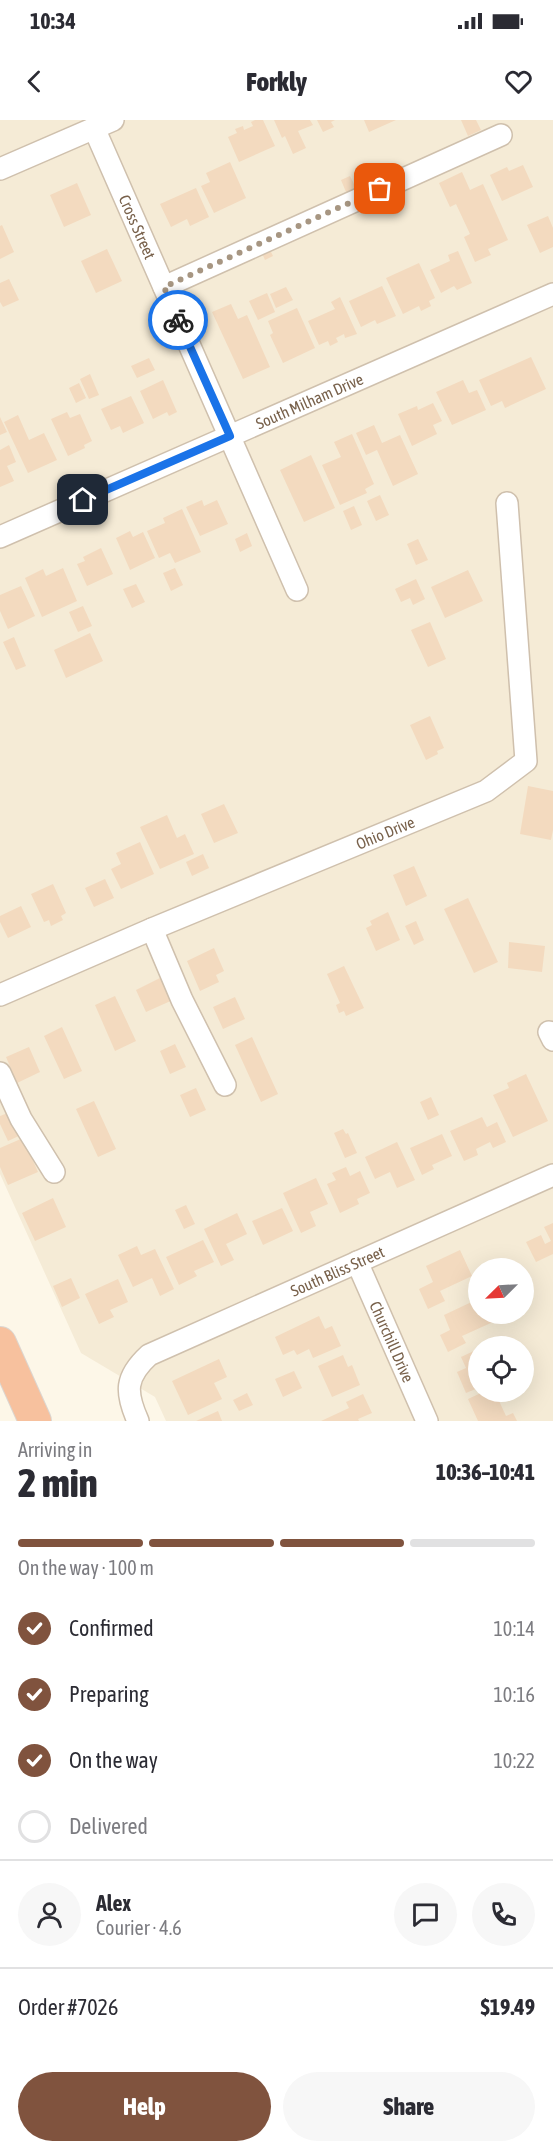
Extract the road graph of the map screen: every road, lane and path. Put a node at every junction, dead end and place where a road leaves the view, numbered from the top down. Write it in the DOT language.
graph roads {
  1 [pos="104,124"];
  2 [pos="501,135"];
  3 [pos="0,170"];
  4 [pos="164,287"];
  5 [pos="553,294"];
  6 [pos="230,436"];
  7 [pos="507,503"];
  8 [pos="0,537"];
  9 [pos="297,590"];
  10 [pos="153,928"];
  11 [pos="0,995"];
  12 [pos="0,1073"];
  13 [pos="225,1085"];
  14 [pos="54,1172"];
  15 [pos="553,1175"];
  16 [pos="357,1262"];
  17 [pos="0,1343"];
  18 [pos="35,1421"];
  19 [pos="138,1421"];
  20 [pos="427,1421"];
  1 -- 3 [label="street"];
  1 -- 4 [label="street, Cross Street"];
  2 -- 4 [label="street"];
  4 -- 6 [label="street, Cross Street"];
  5 -- 6 [label="street, South Milham Drive"];
  6 -- 8 [label="street, South Milham Drive"];
  6 -- 9 [label="street, Cross Street"];
  7 -- 10 [label="street, Ohio Drive"];
  10 -- 11 [label="street, Ohio Drive"];
  10 -- 13 [label="street"];
  12 -- 14 [label="street"];
  15 -- 16 [label="street, South Bliss Street"];
  16 -- 19 [label="street, South Bliss Street"];
  16 -- 20 [label="street, Churchill Drive"];
  17 -- 18 [label="highway"];
}
